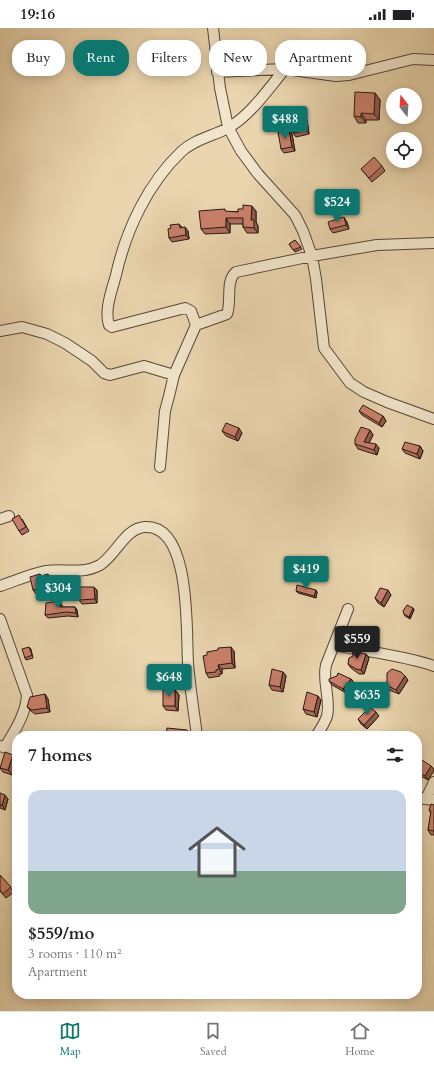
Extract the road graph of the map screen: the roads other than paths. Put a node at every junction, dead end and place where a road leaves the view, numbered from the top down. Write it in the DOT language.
graph roads {
  1 [pos="213,28"];
  2 [pos="214,40"];
  3 [pos="434,60"];
  4 [pos="366,71"];
  5 [pos="218,76"];
  6 [pos="278,76"];
  7 [pos="228,127"];
  8 [pos="434,243"];
  9 [pos="312,256"];
  10 [pos="196,325"];
  11 [pos="0,331"];
  12 [pos="174,375"];
  13 [pos="434,419"];
  14 [pos="160,467"];
  15 [pos="0,586"];
  16 [pos="348,609"];
  17 [pos="0,619"];
  18 [pos="334,645"];
  19 [pos="434,666"];
  20 [pos="196,731"];
  21 [pos="319,731"];
  22 [pos="2,747"];
  23 [pos="12,750"];
  24 [pos="434,782"];
  25 [pos="426,799"];
  1 -- 2 [label="street"];
  3 -- 4 [label="street"];
  5 -- 7 [label="street"];
  6 -- 7 [label="street"];
  7 -- 9 [label="street"];
  7 -- 10 [label="street"];
  8 -- 9 [label="street"];
  9 -- 10 [label="street"];
  9 -- 13 [label="street"];
  10 -- 12 [label="street"];
  11 -- 12 [label="street"];
  12 -- 14 [label="street"];
  15 -- 20 [label="street"];
  16 -- 18 [label="street"];
  17 -- 22 [label="street"];
  18 -- 19 [label="street"];
  18 -- 21 [label="street"];
  22 -- 23 [label="street"];
  24 -- 25 [label="street"];
}
